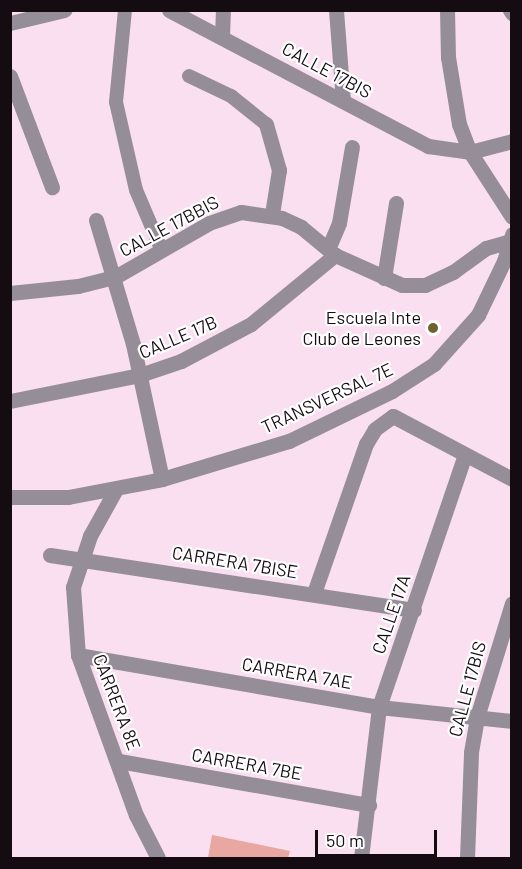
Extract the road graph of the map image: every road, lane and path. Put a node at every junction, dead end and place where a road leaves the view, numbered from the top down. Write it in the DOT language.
graph roads {
  1 [pos="64,10"];
  2 [pos="125,10"];
  3 [pos="169,10"];
  4 [pos="223,10"];
  5 [pos="336,10"];
  6 [pos="447,10"];
  7 [pos="10,23"];
  8 [pos="222,37"];
  9 [pos="10,76"];
  10 [pos="189,76"];
  11 [pos="342,100"];
  12 [pos="266,124"];
  13 [pos="512,141"];
  14 [pos="352,147"];
  15 [pos="470,152"];
  16 [pos="52,187"];
  17 [pos="396,203"];
  18 [pos="272,214"];
  19 [pos="512,217"];
  20 [pos="96,220"];
  21 [pos="509,238"];
  22 [pos="162,250"];
  23 [pos="332,252"];
  24 [pos="115,277"];
  25 [pos="384,278"];
  26 [pos="10,293"];
  27 [pos="140,375"];
  28 [pos="392,391"];
  29 [pos="10,401"];
  30 [pos="393,416"];
  31 [pos="464,457"];
  32 [pos="512,478"];
  33 [pos="162,479"];
  34 [pos="116,489"];
  35 [pos="10,497"];
  36 [pos="50,555"];
  37 [pos="81,558"];
  38 [pos="314,593"];
  39 [pos="512,603"];
  40 [pos="414,610"];
  41 [pos="78,655"];
  42 [pos="379,707"];
  43 [pos="477,717"];
  44 [pos="512,721"];
  45 [pos="119,761"];
  46 [pos="369,805"];
  47 [pos="158,858"];
  48 [pos="361,858"];
  49 [pos="467,858"];
  1 -- 7 [label="street"];
  2 -- 22 [label="street"];
  3 -- 8 [label="street, CALLE 17BIS"];
  4 -- 8 [label="street"];
  5 -- 11 [label="street"];
  6 -- 15 [label="street"];
  8 -- 11 [label="street, CALLE 17BIS"];
  9 -- 16 [label="street"];
  10 -- 12 [label="street"];
  11 -- 15 [label="street, CALLE 17BIS"];
  12 -- 18 [label="street"];
  13 -- 15 [label="street"];
  14 -- 23 [label="street"];
  15 -- 19 [label="street"];
  17 -- 25 [label="street"];
  18 -- 22 [label="street, CALLE 17BBIS"];
  18 -- 23 [label="street, CALLE 17BBIS"];
  20 -- 24 [label="street"];
  21 -- 25 [label="street, CALLE 17BBIS"];
  21 -- 28 [label="street, TRANSVERSAL 7E"];
  22 -- 24 [label="street, CALLE 17BBIS"];
  23 -- 25 [label="street, CALLE 17BBIS"];
  23 -- 27 [label="street, CALLE 17B"];
  24 -- 26 [label="street, CALLE 17BBIS"];
  24 -- 27 [label="street"];
  27 -- 29 [label="street, CALLE 17B"];
  27 -- 33 [label="street"];
  28 -- 30 [label="street"];
  28 -- 33 [label="street, TRANSVERSAL 7E"];
  30 -- 31 [label="street"];
  30 -- 38 [label="street"];
  31 -- 32 [label="street"];
  31 -- 40 [label="street, CALLE 17A"];
  33 -- 34 [label="street, TRANSVERSAL 7E"];
  34 -- 35 [label="street, TRANSVERSAL 7E"];
  34 -- 37 [label="street, CARRERA 8E"];
  36 -- 37 [label="street, CARRERA 7BISE"];
  37 -- 38 [label="street, CARRERA 7BISE"];
  37 -- 41 [label="street, CARRERA 8E"];
  38 -- 40 [label="street, CARRERA 7BISE"];
  39 -- 43 [label="street, CALLE 17BIS"];
  40 -- 42 [label="street, CALLE 17A"];
  41 -- 42 [label="street, CARRERA 7AE"];
  41 -- 45 [label="street, CARRERA 8E"];
  42 -- 43 [label="street, CARRERA 7AE"];
  42 -- 46 [label="street, CALLE 17A"];
  43 -- 44 [label="street, CARRERA 7AE"];
  43 -- 49 [label="street, CALLE 17BIS"];
  45 -- 46 [label="street, CARRERA 7BE"];
  45 -- 47 [label="street, CARRERA 8E"];
  46 -- 48 [label="street, CALLE 17A"];
}
